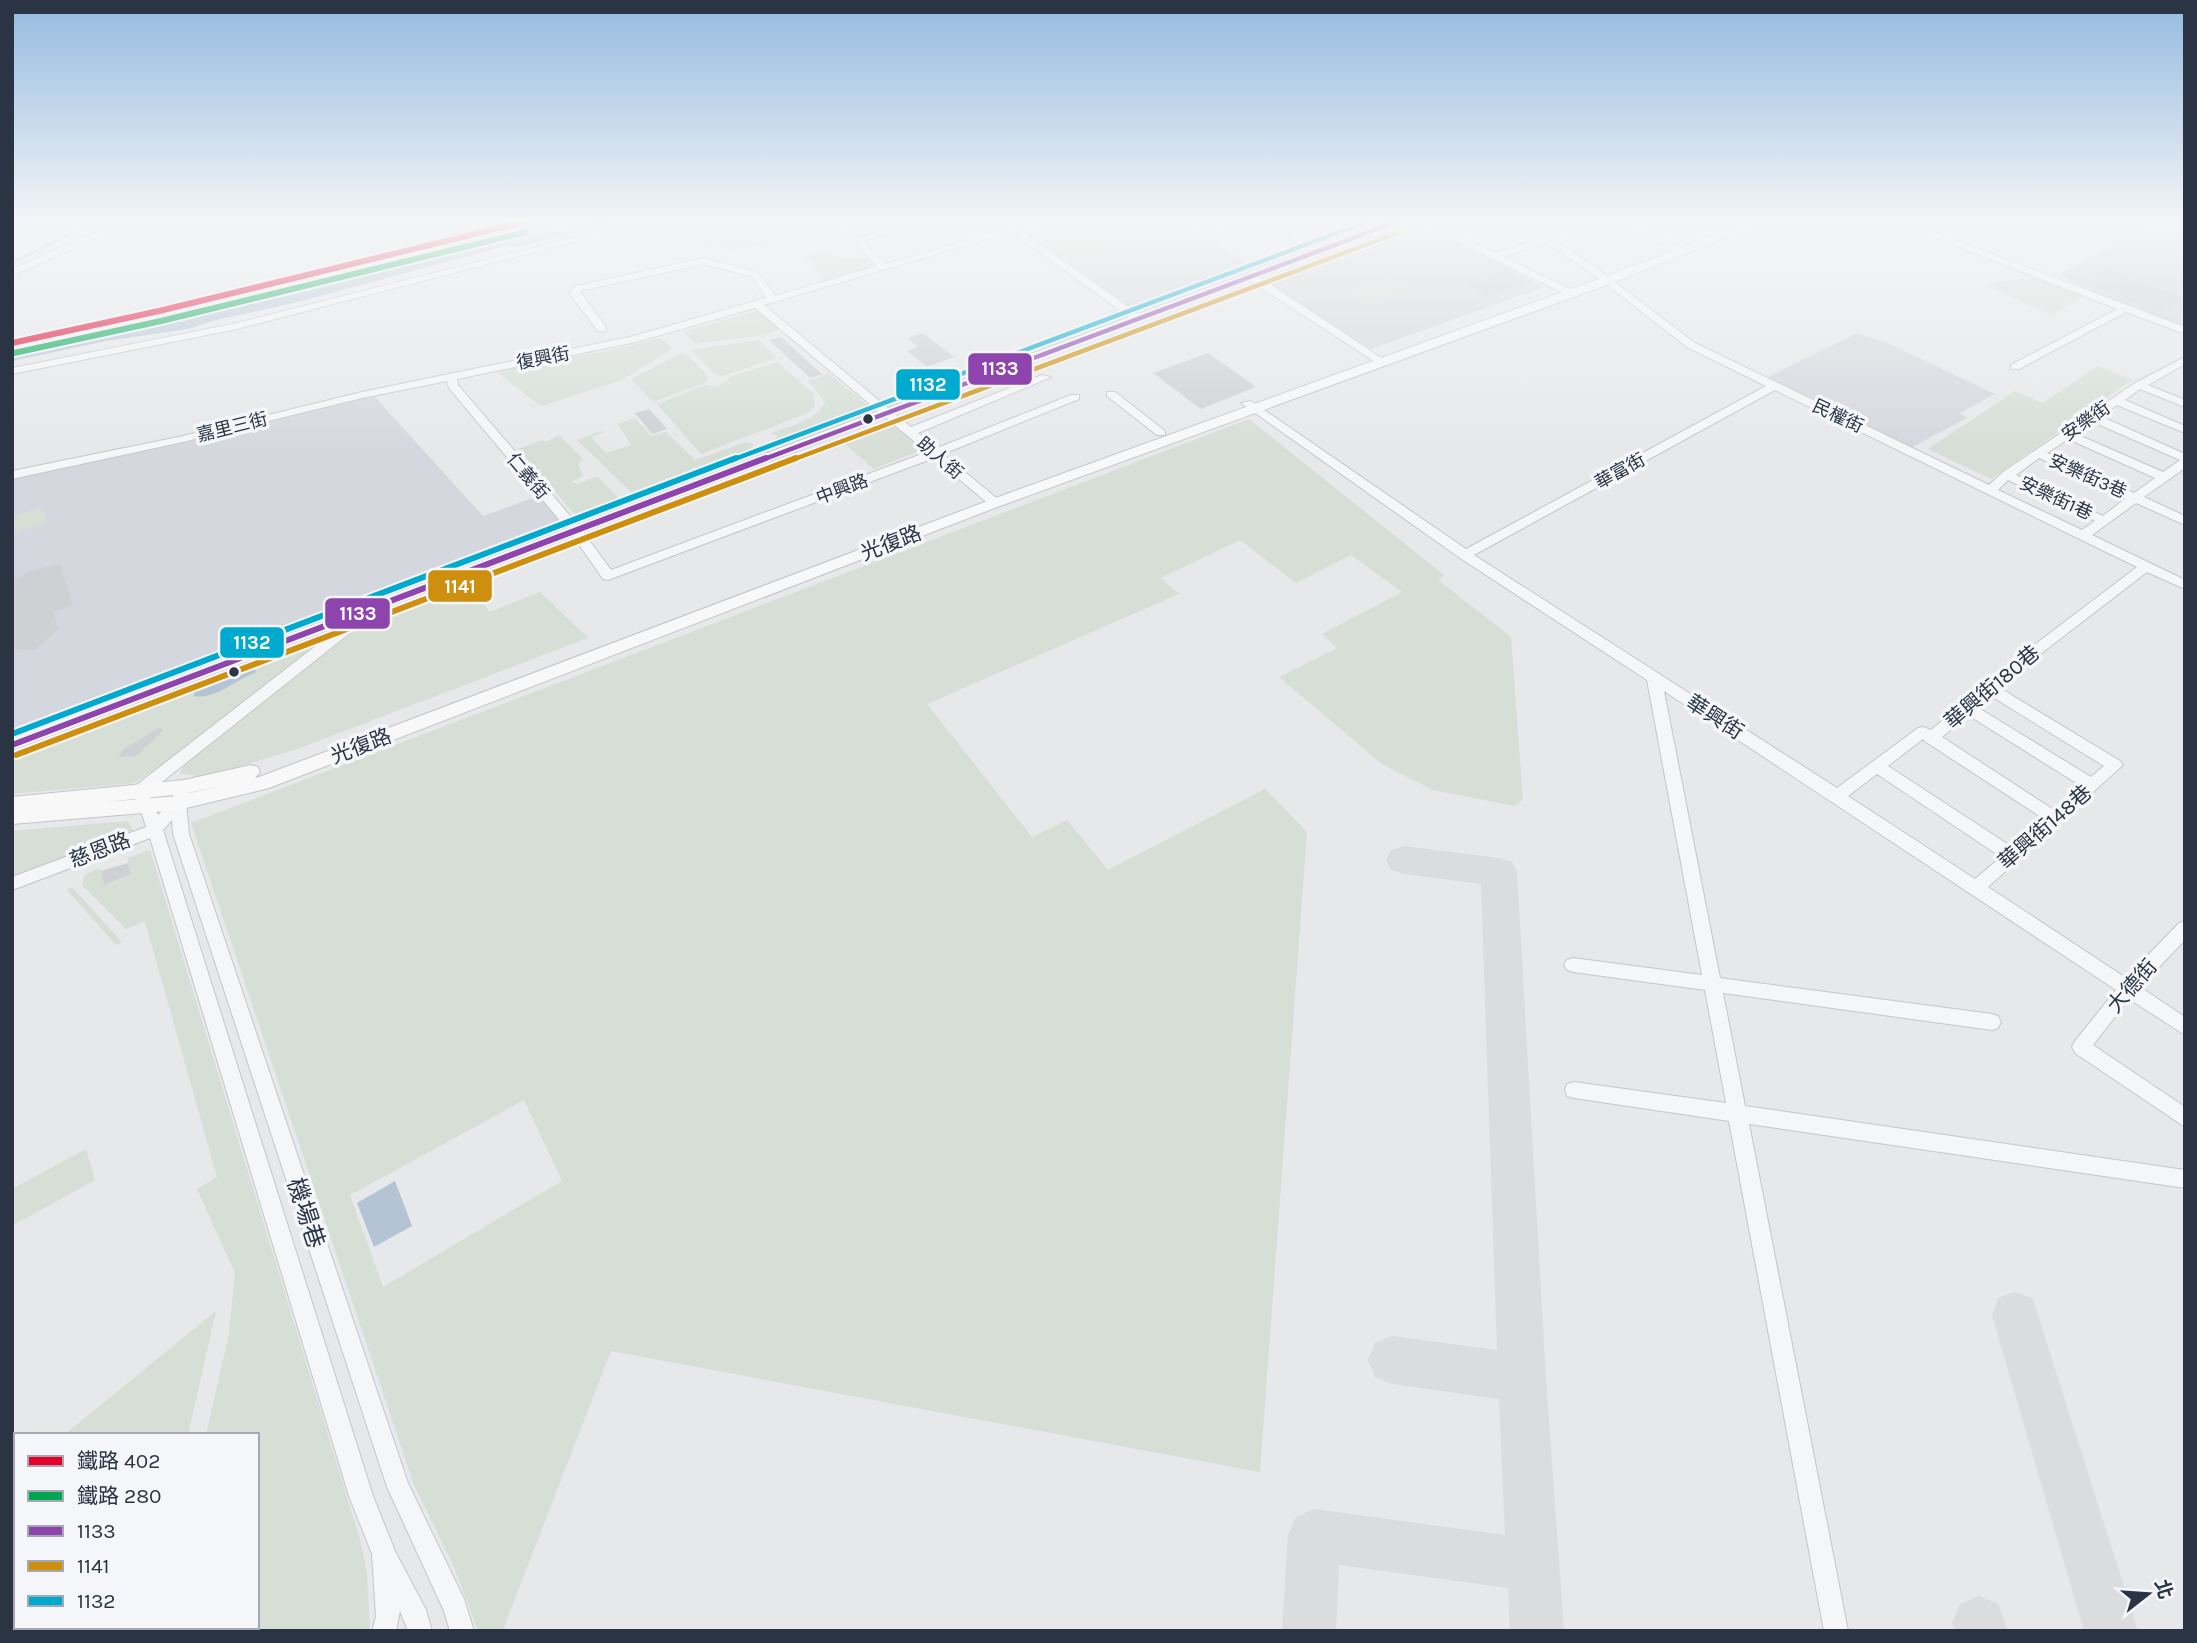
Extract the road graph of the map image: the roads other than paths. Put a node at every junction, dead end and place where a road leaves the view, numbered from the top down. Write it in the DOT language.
graph roads {
  1 [pos="344,299"];
  2 [pos="578,299"];
  3 [pos="772,299"];
  4 [pos="1110,299"];
  5 [pos="1190,299"];
  6 [pos="1287,299"];
  7 [pos="1545,299"];
  8 [pos="1631,299"];
  9 [pos="2097,299"];
  10 [pos="757,304"];
  11 [pos="2124,309"];
  12 [pos="1137,318"];
  13 [pos="602,329"];
  14 [pos="2185,331"];
  15 [pos="1379,359"];
  16 [pos="2185,360"];
  17 [pos="2015,368"];
  18 [pos="2162,370"];
  19 [pos="12,371"];
  20 [pos="451,376"];
  21 [pos="1046,377"];
  22 [pos="2185,379"];
  23 [pos="2139,385"];
  24 [pos="1774,386"];
  25 [pos="1111,394"];
  26 [pos="1075,397"];
  27 [pos="2116,400"];
  28 [pos="2185,404"];
  29 [pos="1252,406"];
  30 [pos="886,412"];
  31 [pos="2092,417"];
  32 [pos="2185,430"];
  33 [pos="909,432"];
  34 [pos="1161,433"];
  35 [pos="2067,434"];
  36 [pos="935,453"];
  37 [pos="2040,454"];
  38 [pos="2185,460"];
  39 [pos="12,475"];
  40 [pos="2007,475"];
  41 [pos="2164,477"];
  42 [pos="1992,489"];
  43 [pos="2136,498"];
  44 [pos="991,501"];
  45 [pos="2104,521"];
  46 [pos="2185,521"];
  47 [pos="576,531"];
  48 [pos="2085,534"];
  49 [pos="1465,555"];
  50 [pos="2146,566"];
  51 [pos="608,576"];
  52 [pos="2185,585"];
  53 [pos="369,611"];
  54 [pos="1654,677"];
  55 [pos="1991,689"];
  56 [pos="1969,709"];
  57 [pos="1931,738"];
  58 [pos="12,745"];
  59 [pos="1876,766"];
  60 [pos="2092,785"];
  61 [pos="181,795"];
  62 [pos="1837,796"];
  63 [pos="144,799"];
  64 [pos="12,804"];
  65 [pos="12,817"];
  66 [pos="2054,818"];
  67 [pos="154,830"];
  68 [pos="2011,855"];
  69 [pos="196,879"];
  70 [pos="12,884"];
  71 [pos="172,889"];
  72 [pos="1975,889"];
  73 [pos="2185,928"];
  74 [pos="1573,965"];
  75 [pos="1713,984"];
  76 [pos="2127,989"];
  77 [pos="1992,1022"];
  78 [pos="2185,1027"];
  79 [pos="1574,1090"];
  80 [pos="1737,1114"];
  81 [pos="2185,1118"];
  82 [pos="2185,1179"];
  83 [pos="383,1554"];
  84 [pos="384,1631"];
  85 [pos="420,1631"];
  86 [pos="462,1631"];
  87 [pos="1836,1631"];
  1 -- 19 [label="street"];
  2 -- 13 [label="street"];
  3 -- 10 [label="street, 復興街"];
  4 -- 12 [label="street"];
  5 -- 12 [label="street"];
  6 -- 15 [label="street"];
  7 -- 15 [label="main road, 光復路"];
  8 -- 24 [label="street, 民權街"];
  9 -- 11 [label="street"];
  10 -- 20 [label="street, 復興街"];
  10 -- 30 [label="street, 助人街"];
  11 -- 14 [label="street"];
  11 -- 17 [label="street"];
  12 -- 30 [label="street"];
  15 -- 29 [label="main road, 光復路"];
  16 -- 18 [label="street, 安樂街"];
  18 -- 22 [label="street"];
  18 -- 23 [label="street, 安樂街"];
  20 -- 39 [label="street, 嘉里三街"];
  20 -- 47 [label="street, 仁義街"];
  21 -- 33 [label="street"];
  23 -- 27 [label="street, 安樂街"];
  23 -- 28 [label="street"];
  24 -- 42 [label="street, 民權街"];
  24 -- 49 [label="street, 華富街"];
  25 -- 34 [label="street"];
  26 -- 36 [label="street, 中興路"];
  27 -- 31 [label="street, 安樂街"];
  27 -- 32 [label="street"];
  29 -- 34 [label="main road, 光復路"];
  29 -- 44 [label="main road, 光復路"];
  29 -- 49 [label="street, 華興街"];
  30 -- 33 [label="street, 助人街"];
  30 -- 47 [label="street"];
  31 -- 35 [label="street, 安樂街"];
  31 -- 38 [label="street"];
  33 -- 36 [label="street, 助人街"];
  34 -- 44 [label="main road, 光復路"];
  35 -- 37 [label="street, 安樂街"];
  35 -- 41 [label="street"];
  36 -- 44 [label="street, 助人街"];
  36 -- 51 [label="street, 中興路"];
  37 -- 40 [label="street, 安樂街"];
  37 -- 43 [label="street, 安樂街3巷"];
  38 -- 41 [label="street"];
  40 -- 42 [label="street, 安樂街"];
  40 -- 45 [label="street, 安樂街1巷"];
  41 -- 43 [label="street"];
  42 -- 48 [label="street, 民權街"];
  43 -- 45 [label="street"];
  43 -- 46 [label="street, 安樂街3巷"];
  44 -- 61 [label="main road, 光復路"];
  45 -- 48 [label="street"];
  47 -- 51 [label="street, 仁義街"];
  47 -- 53 [label="street"];
  48 -- 50 [label="street, 民權街"];
  49 -- 54 [label="street, 華興街"];
  50 -- 52 [label="street, 民權街"];
  50 -- 55 [label="street, 華興街180巷"];
  53 -- 58 [label="street"];
  53 -- 63 [label="street"];
  54 -- 62 [label="street, 華興街"];
  54 -- 75 [label="street"];
  55 -- 56 [label="street, 華興街180巷"];
  55 -- 60 [label="street, 華興街148巷"];
  56 -- 57 [label="street, 華興街180巷"];
  56 -- 60 [label="street"];
  57 -- 59 [label="street, 華興街180巷"];
  57 -- 66 [label="street"];
  59 -- 62 [label="street, 華興街180巷"];
  59 -- 68 [label="street"];
  60 -- 66 [label="street, 華興街148巷"];
  61 -- 63 [label="main road, 光復路"];
  61 -- 67 [label="street, 慈恩路"];
  61 -- 69 [label="street, 機場巷"];
  62 -- 72 [label="street, 華興街"];
  63 -- 64 [label="main road, 光復路"];
  63 -- 65 [label="main road, 光復路"];
  63 -- 67 [label="street, 機場巷"];
  66 -- 68 [label="street, 華興街148巷"];
  67 -- 70 [label="street, 慈恩路"];
  67 -- 71 [label="street, 機場巷"];
  68 -- 72 [label="street, 華興街148巷"];
  69 -- 71 [label="street"];
  69 -- 86 [label="street, 機場巷"];
  71 -- 83 [label="street, 機場巷"];
  72 -- 76 [label="street, 華興街"];
  73 -- 76 [label="street, 大德街"];
  74 -- 75 [label="street"];
  75 -- 77 [label="street"];
  75 -- 80 [label="street"];
  76 -- 78 [label="street, 華興街"];
  76 -- 81 [label="street, 大德街"];
  79 -- 80 [label="street"];
  80 -- 82 [label="street"];
  80 -- 87 [label="street"];
  83 -- 84 [label="street, 機場巷"];
  83 -- 85 [label="street, 機場巷"];
}
